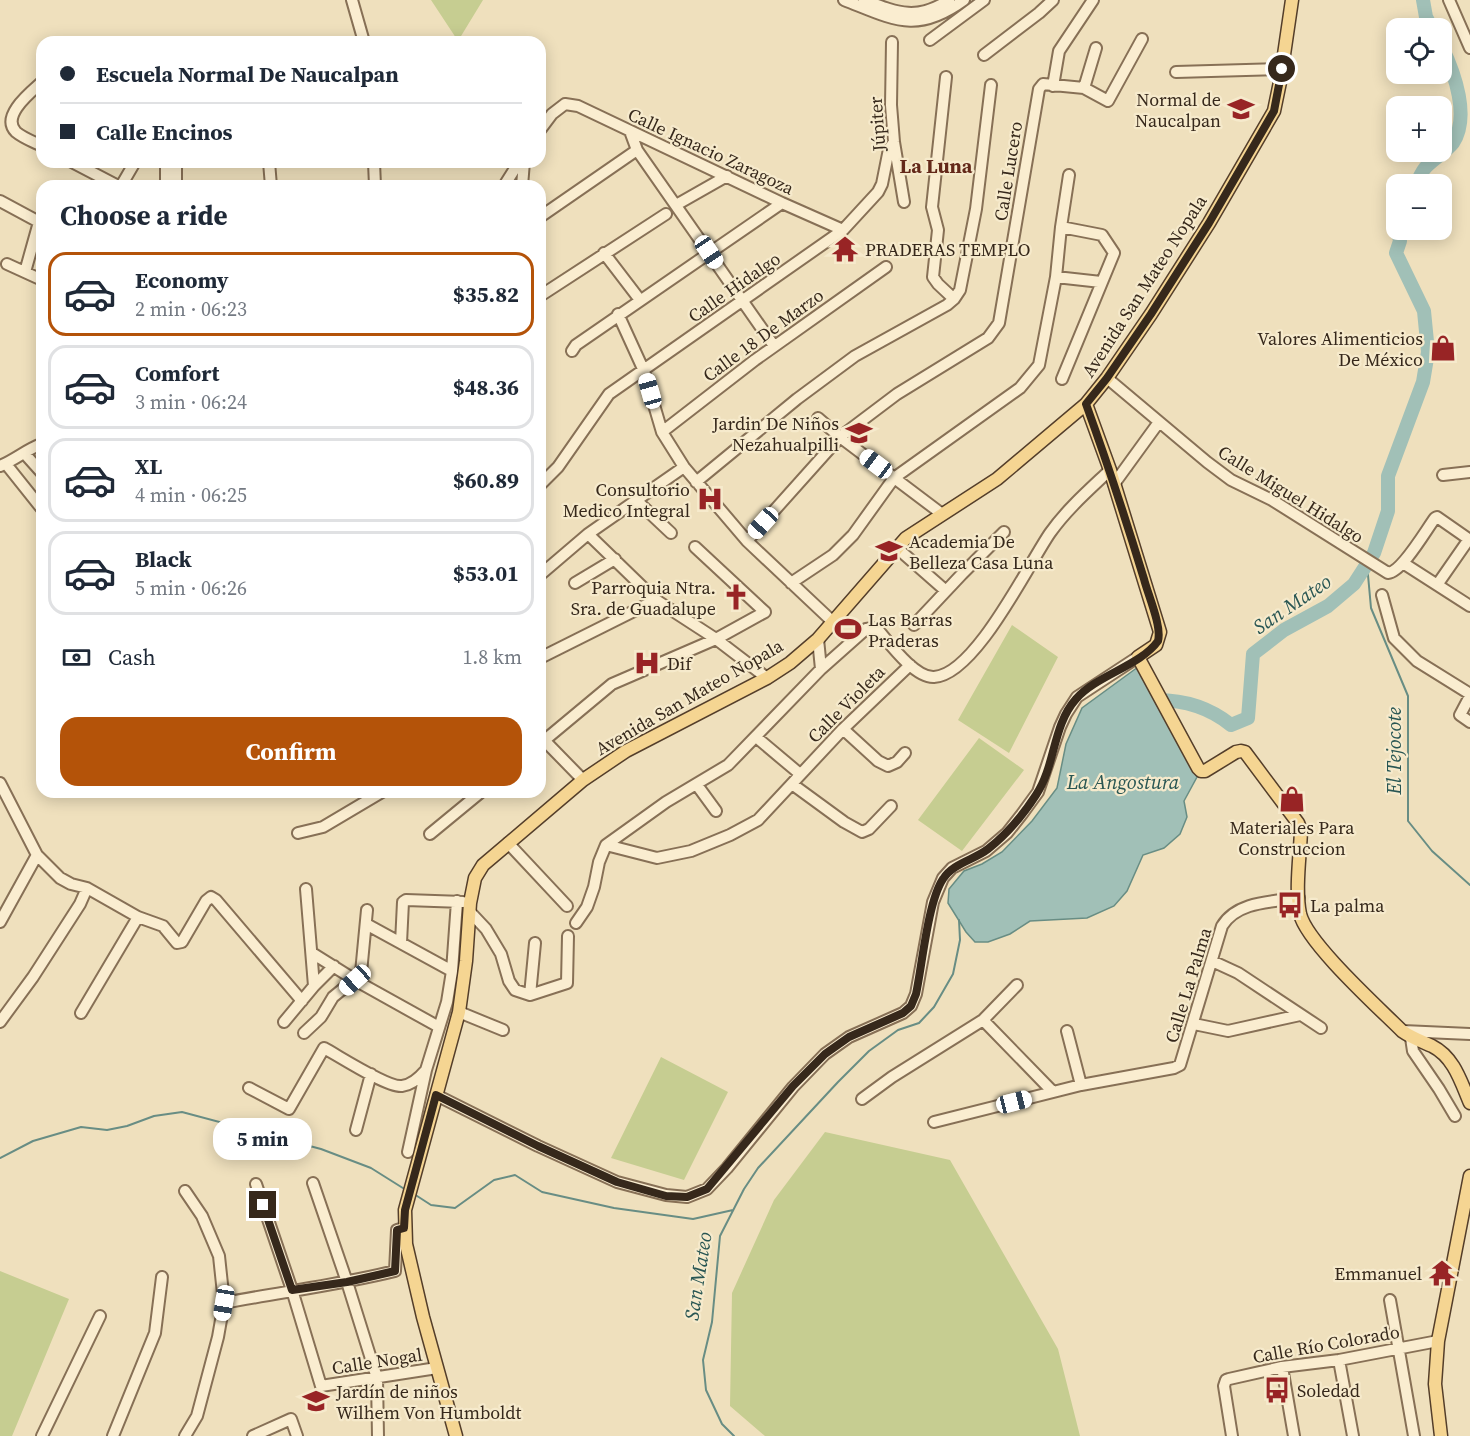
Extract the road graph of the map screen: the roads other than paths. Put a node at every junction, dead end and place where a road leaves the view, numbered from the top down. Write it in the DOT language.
graph roads {
  1 [pos="352,0"];
  2 [pos="844,0"];
  3 [pos="864,0"];
  4 [pos="949,0"];
  5 [pos="964,0"];
  6 [pos="984,0"];
  7 [pos="1052,0"];
  8 [pos="1093,0"];
  9 [pos="1292,0"];
  10 [pos="1449,0"];
  11 [pos="362,36"];
  12 [pos="1142,39"];
  13 [pos="930,40"];
  14 [pos="892,42"];
  15 [pos="1096,48"];
  16 [pos="1470,48"];
  17 [pos="984,55"];
  18 [pos="1282,69"];
  19 [pos="1176,72"];
  20 [pos="946,77"];
  21 [pos="991,85"];
  22 [pos="1053,86"];
  23 [pos="36,88"];
  24 [pos="1084,88"];
  25 [pos="546,122"];
  26 [pos="630,131"];
  27 [pos="894,142"];
  28 [pos="36,143"];
  29 [pos="638,150"];
  30 [pos="84,168"];
  31 [pos="1069,175"];
  32 [pos="727,176"];
  33 [pos="107,180"];
  34 [pos="0,201"];
  35 [pos="904,202"];
  36 [pos="782,203"];
  37 [pos="676,205"];
  38 [pos="546,213"];
  39 [pos="666,214"];
  40 [pos="36,220"];
  41 [pos="1060,227"];
  42 [pos="843,230"];
  43 [pos="36,238"];
  44 [pos="709,252"];
  45 [pos="604,254"];
  46 [pos="8,264"];
  47 [pos="886,267"];
  48 [pos="25,272"];
  49 [pos="36,277"];
  50 [pos="1056,277"];
  51 [pos="1101,282"];
  52 [pos="546,292"];
  53 [pos="954,299"];
  54 [pos="640,300"];
  55 [pos="743,301"];
  56 [pos="618,314"];
  57 [pos="774,346"];
  58 [pos="572,351"];
  59 [pos="644,370"];
  60 [pos="1107,378"];
  61 [pos="1062,379"];
  62 [pos="1086,404"];
  63 [pos="818,418"];
  64 [pos="1159,422"];
  65 [pos="662,432"];
  66 [pos="840,437"];
  67 [pos="36,446"];
  68 [pos="25,454"];
  69 [pos="3,465"];
  70 [pos="36,466"];
  71 [pos="684,467"];
  72 [pos="1110,470"];
  73 [pos="1470,472"];
  74 [pos="1443,475"];
  75 [pos="894,478"];
  76 [pos="546,479"];
  77 [pos="696,482"];
  78 [pos="1114,484"];
  79 [pos="637,501"];
  80 [pos="36,502"];
  81 [pos="942,514"];
  82 [pos="1004,532"];
  83 [pos="671,533"];
  84 [pos="588,534"];
  85 [pos="1469,539"];
  86 [pos="747,541"];
  87 [pos="695,546"];
  88 [pos="897,548"];
  89 [pos="615,559"];
  90 [pos="1403,563"];
  91 [pos="546,570"];
  92 [pos="575,583"];
  93 [pos="790,583"];
  94 [pos="1437,585"];
  95 [pos="946,591"];
  96 [pos="1382,595"];
  97 [pos="656,600"];
  98 [pos="1470,605"];
  99 [pos="833,622"];
  100 [pos="914,625"];
  101 [pos="716,639"];
  102 [pos="818,639"];
  103 [pos="546,655"];
  104 [pos="1138,657"];
  105 [pos="910,665"];
  106 [pos="820,669"];
  107 [pos="767,678"];
  108 [pos="1470,695"];
  109 [pos="1470,722"];
  110 [pos="843,729"];
  111 [pos="546,737"];
  112 [pos="756,737"];
  113 [pos="546,744"];
  114 [pos="905,753"];
  115 [pos="800,774"];
  116 [pos="583,780"];
  117 [pos="0,783"];
  118 [pos="792,784"];
  119 [pos="697,785"];
  120 [pos="372,798"];
  121 [pos="475,798"];
  122 [pos="891,806"];
  123 [pos="716,812"];
  124 [pos="298,833"];
  125 [pos="430,834"];
  126 [pos="508,843"];
  127 [pos="606,845"];
  128 [pos="37,855"];
  129 [pos="87,888"];
  130 [pos="306,889"];
  131 [pos="1299,898"];
  132 [pos="457,901"];
  133 [pos="567,906"];
  134 [pos="470,907"];
  135 [pos="367,910"];
  136 [pos="138,917"];
  137 [pos="0,922"];
  138 [pos="576,922"];
  139 [pos="366,924"];
  140 [pos="568,936"];
  141 [pos="401,943"];
  142 [pos="535,943"];
  143 [pos="312,953"];
  144 [pos="1212,961"];
  145 [pos="334,966"];
  146 [pos="452,970"];
  147 [pos="358,981"];
  148 [pos="1017,985"];
  149 [pos="314,986"];
  150 [pos="530,995"];
  151 [pos="302,1001"];
  152 [pos="459,1012"];
  153 [pos="81,1013"];
  154 [pos="1300,1015"];
  155 [pos="983,1020"];
  156 [pos="0,1022"];
  157 [pos="284,1022"];
  158 [pos="1194,1024"];
  159 [pos="439,1027"];
  160 [pos="1320,1028"];
  161 [pos="503,1030"];
  162 [pos="1067,1031"];
  163 [pos="304,1033"];
  164 [pos="1470,1034"];
  165 [pos="1407,1035"];
  166 [pos="426,1070"];
  167 [pos="371,1074"];
  168 [pos="1081,1085"];
  169 [pos="249,1088"];
  170 [pos="1053,1092"];
  171 [pos="436,1095"];
  172 [pos="862,1099"];
  173 [pos="1470,1103"];
  174 [pos="1455,1116"];
  175 [pos="934,1122"];
  176 [pos="356,1130"];
  177 [pos="408,1152"];
  178 [pos="1470,1176"];
  179 [pos="313,1183"];
  180 [pos="256,1184"];
  181 [pos="185,1191"];
  182 [pos="404,1228"];
  183 [pos="162,1277"];
  184 [pos="347,1282"];
  185 [pos="292,1290"];
  186 [pos="1390,1300"];
  187 [pos="224,1303"];
  188 [pos="100,1316"];
  189 [pos="1438,1341"];
  190 [pos="1398,1348"];
  191 [pos="1339,1360"];
  192 [pos="1282,1367"];
  193 [pos="437,1368"];
  194 [pos="376,1378"];
  195 [pos="42,1436"];
  196 [pos="113,1436"];
  197 [pos="185,1436"];
  198 [pos="254,1436"];
  199 [pos="297,1436"];
  200 [pos="378,1436"];
  201 [pos="456,1436"];
  202 [pos="1232,1436"];
  203 [pos="1294,1436"];
  204 [pos="1353,1436"];
  205 [pos="1414,1436"];
  206 [pos="1441,1436"];
  1 -- 11 [label="street"];
  2 -- 5 [label="street"];
  3 -- 4 [label="street"];
  6 -- 13 [label="street"];
  7 -- 17 [label="street"];
  8 -- 22 [label="street"];
  9 -- 18 [label="main road, Avenida San Mateo Nopala"];
  10 -- 16 [label="street"];
  12 -- 24 [label="street"];
  14 -- 27 [label="street, Júpiter"];
  15 -- 24 [label="street"];
  18 -- 19 [label="street"];
  18 -- 60 [label="main road, Avenida San Mateo Nopala"];
  20 -- 53 [label="street"];
  21 -- 53 [label="street"];
  22 -- 24 [label="street"];
  22 -- 66 [label="street, Calle Lucero"];
  23 -- 28 [label="street"];
  25 -- 26 [label="street, Calle Ignacio Zaragoza"];
  26 -- 29 [label="street"];
  26 -- 32 [label="street, Calle Ignacio Zaragoza"];
  27 -- 35 [label="street, Júpiter"];
  27 -- 42 [label="street, Calle Hidalgo"];
  29 -- 37 [label="street"];
  29 -- 38 [label="street"];
  30 -- 33 [label="street"];
  31 -- 41 [label="street"];
  32 -- 36 [label="street, Calle Ignacio Zaragoza"];
  32 -- 37 [label="street"];
  34 -- 40 [label="street"];
  36 -- 42 [label="street, Calle Ignacio Zaragoza"];
  36 -- 44 [label="street"];
  37 -- 44 [label="street"];
  39 -- 45 [label="street"];
  41 -- 50 [label="street"];
  41 -- 51 [label="street"];
  42 -- 55 [label="street, Calle Hidalgo"];
  43 -- 48 [label="street"];
  44 -- 54 [label="street"];
  44 -- 55 [label="street"];
  45 -- 52 [label="street"];
  45 -- 54 [label="street"];
  46 -- 48 [label="street"];
  47 -- 57 [label="street, Calle 18 De Marzo"];
  48 -- 49 [label="street"];
  50 -- 51 [label="street"];
  50 -- 75 [label="street"];
  51 -- 61 [label="street"];
  53 -- 77 [label="street"];
  54 -- 56 [label="street"];
  55 -- 57 [label="street"];
  55 -- 59 [label="street, Calle Hidalgo"];
  56 -- 58 [label="street"];
  56 -- 59 [label="street"];
  57 -- 65 [label="street, Calle 18 De Marzo"];
  59 -- 65 [label="street"];
  59 -- 76 [label="street, Calle Hidalgo"];
  60 -- 62 [label="main road, Avenida San Mateo Nopala"];
  60 -- 64 [label="street, Calle Miguel Hidalgo"];
  62 -- 72 [label="main road"];
  62 -- 81 [label="main road, Avenida San Mateo Nopala"];
  63 -- 66 [label="street"];
  64 -- 78 [label="street"];
  64 -- 90 [label="street, Calle Miguel Hidalgo"];
  65 -- 71 [label="street"];
  66 -- 75 [label="street"];
  66 -- 86 [label="street"];
  67 -- 68 [label="street"];
  68 -- 69 [label="street"];
  68 -- 70 [label="street"];
  69 -- 80 [label="street"];
  71 -- 77 [label="street"];
  71 -- 79 [label="street"];
  72 -- 78 [label="main road"];
  72 -- 105 [label="street, Calle Violeta"];
  73 -- 74 [label="street"];
  75 -- 81 [label="street"];
  75 -- 93 [label="street"];
  77 -- 86 [label="street"];
  78 -- 104 [label="main road"];
  79 -- 83 [label="street"];
  79 -- 84 [label="street"];
  81 -- 88 [label="main road, Avenida San Mateo Nopala"];
  82 -- 95 [label="street"];
  84 -- 89 [label="street"];
  84 -- 91 [label="street"];
  85 -- 90 [label="street"];
  85 -- 94 [label="street"];
  86 -- 93 [label="street"];
  87 -- 101 [label="street"];
  88 -- 95 [label="street"];
  88 -- 99 [label="main road, Avenida San Mateo Nopala"];
  89 -- 92 [label="street"];
  89 -- 97 [label="street"];
  90 -- 94 [label="street"];
  93 -- 99 [label="street"];
  94 -- 98 [label="street"];
  95 -- 100 [label="street"];
  96 -- 108 [label="street"];
  97 -- 101 [label="street"];
  97 -- 103 [label="street"];
  99 -- 102 [label="main road, Avenida San Mateo Nopala"];
  101 -- 107 [label="street"];
  101 -- 111 [label="street"];
  102 -- 106 [label="street"];
  102 -- 107 [label="main road, Avenida San Mateo Nopala"];
  104 -- 131 [label="main road"];
  104 -- 171 [label="street"];
  105 -- 106 [label="street"];
  105 -- 110 [label="street, Calle Violeta"];
  106 -- 112 [label="street"];
  107 -- 116 [label="main road, Avenida San Mateo Nopala"];
  108 -- 109 [label="street"];
  110 -- 114 [label="street"];
  110 -- 115 [label="street, Calle Violeta"];
  112 -- 115 [label="street"];
  112 -- 119 [label="street"];
  113 -- 116 [label="street"];
  115 -- 118 [label="street, Calle Violeta"];
  116 -- 126 [label="main road, Avenida San Mateo Nopala"];
  117 -- 128 [label="street"];
  118 -- 122 [label="street"];
  118 -- 127 [label="street, Calle Violeta"];
  119 -- 123 [label="street"];
  119 -- 127 [label="street"];
  120 -- 124 [label="street"];
  121 -- 125 [label="street"];
  126 -- 133 [label="street"];
  126 -- 134 [label="main road, Avenida San Mateo Nopala"];
  127 -- 138 [label="street"];
  128 -- 129 [label="street"];
  128 -- 137 [label="street"];
  129 -- 136 [label="street"];
  129 -- 156 [label="street"];
  130 -- 143 [label="street"];
  131 -- 144 [label="street, Calle La Palma"];
  131 -- 165 [label="main road"];
  132 -- 134 [label="street"];
  132 -- 141 [label="street"];
  132 -- 146 [label="street"];
  134 -- 150 [label="street"];
  134 -- 152 [label="main road, Avenida San Mateo Nopala"];
  135 -- 139 [label="street"];
  136 -- 151 [label="street"];
  136 -- 153 [label="street"];
  139 -- 141 [label="street"];
  139 -- 147 [label="street"];
  140 -- 150 [label="street"];
  141 -- 146 [label="street"];
  142 -- 150 [label="street"];
  143 -- 145 [label="street"];
  143 -- 149 [label="street"];
  144 -- 154 [label="street"];
  144 -- 158 [label="street, Calle La Palma"];
  145 -- 147 [label="street"];
  145 -- 149 [label="street"];
  146 -- 159 [label="street"];
  147 -- 159 [label="street"];
  147 -- 163 [label="street"];
  148 -- 155 [label="street"];
  149 -- 151 [label="street"];
  151 -- 157 [label="street"];
  152 -- 161 [label="street"];
  152 -- 171 [label="main road, Avenida San Mateo Nopala"];
  154 -- 158 [label="street"];
  154 -- 160 [label="street"];
  155 -- 170 [label="street"];
  155 -- 172 [label="street"];
  158 -- 168 [label="street, Calle La Palma"];
  159 -- 166 [label="street"];
  162 -- 168 [label="street"];
  164 -- 165 [label="street"];
  165 -- 173 [label="main road"];
  165 -- 174 [label="street"];
  166 -- 167 [label="street"];
  166 -- 177 [label="street"];
  167 -- 169 [label="street"];
  167 -- 176 [label="street"];
  168 -- 170 [label="street"];
  170 -- 175 [label="street"];
  171 -- 182 [label="main road, Avenida San Mateo Nopala"];
  178 -- 189 [label="main road"];
  179 -- 184 [label="street"];
  180 -- 185 [label="street"];
  181 -- 187 [label="street"];
  182 -- 184 [label="street"];
  182 -- 193 [label="main road, Avenida San Mateo Nopala"];
  183 -- 196 [label="street"];
  184 -- 185 [label="street"];
  184 -- 194 [label="street"];
  185 -- 187 [label="street"];
  185 -- 194 [label="street, Calle Nogal"];
  186 -- 190 [label="street"];
  187 -- 197 [label="street"];
  188 -- 195 [label="street"];
  189 -- 190 [label="street, Calle Río Colorado"];
  189 -- 206 [label="main road"];
  190 -- 191 [label="street, Calle Río Colorado"];
  190 -- 205 [label="street"];
  191 -- 192 [label="street, Calle Río Colorado"];
  191 -- 204 [label="street"];
  192 -- 202 [label="street, Calle Río Colorado"];
  192 -- 203 [label="street"];
  193 -- 194 [label="street, Calle Nogal"];
  193 -- 201 [label="main road, Avenida San Mateo Nopala"];
  194 -- 200 [label="street"];
  198 -- 199 [label="street"];
}
